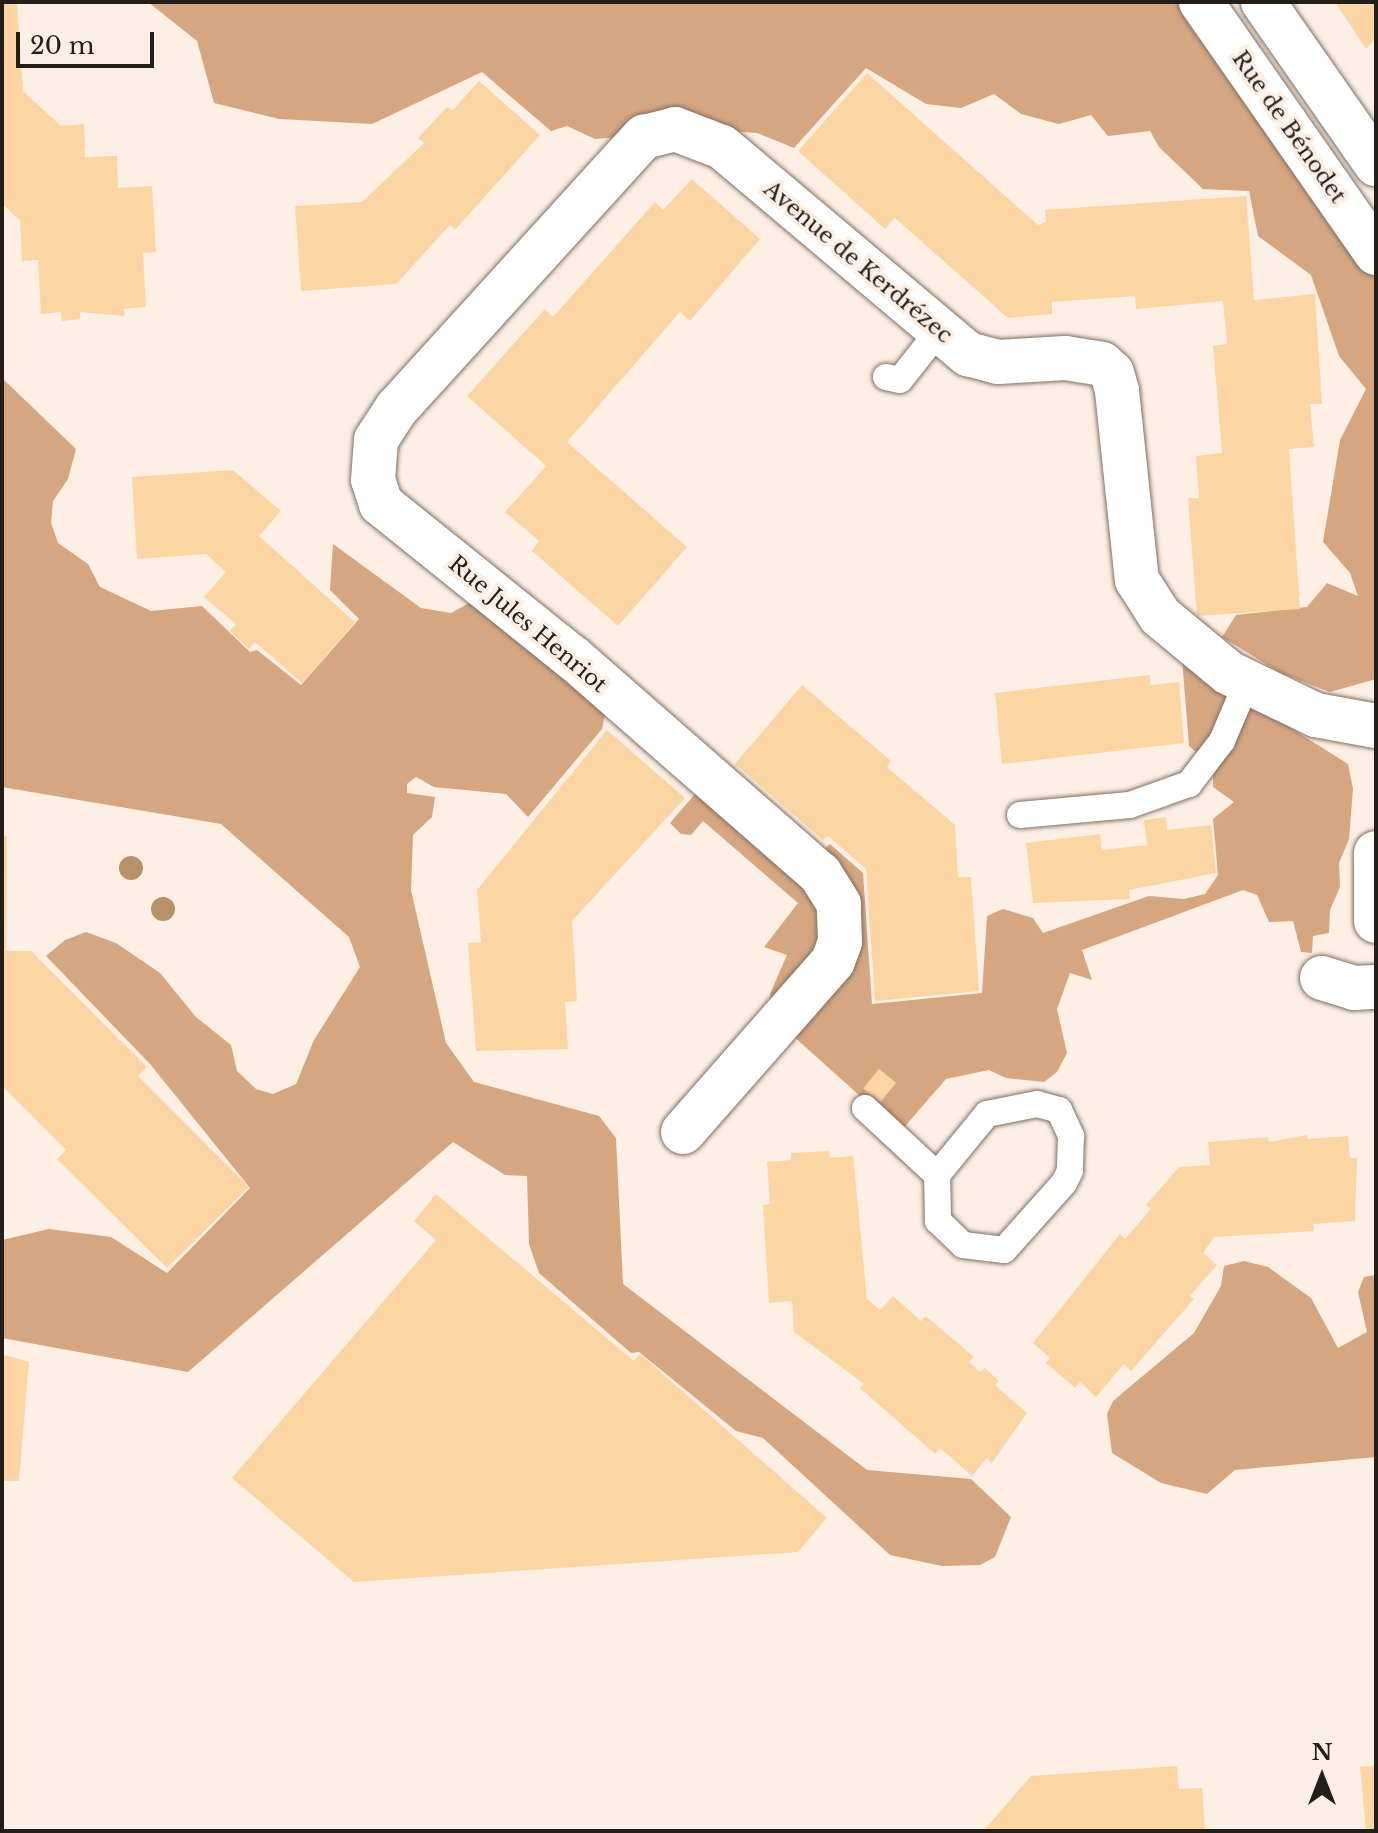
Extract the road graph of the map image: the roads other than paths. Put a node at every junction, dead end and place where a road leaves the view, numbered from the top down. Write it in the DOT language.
graph roads {
  1 [pos="1201,2"];
  2 [pos="1263,2"];
  3 [pos="688,131"];
  4 [pos="1376,164"];
  5 [pos="1376,253"];
  6 [pos="938,332"];
  7 [pos="886,377"];
  8 [pos="1247,682"];
  9 [pos="1376,726"];
  10 [pos="1020,815"];
  11 [pos="1376,853"];
  12 [pos="1376,921"];
  13 [pos="1322,978"];
  14 [pos="1376,987"];
  15 [pos="865,1108"];
  16 [pos="683,1132"];
  17 [pos="937,1175"];
  1 -- 5 [label="street, Rue de Bénodet"];
  2 -- 4 [label="street"];
  3 -- 6 [label="street, Avenue de Kerdrézec"];
  3 -- 16 [label="street, Rue Jules Henriot"];
  6 -- 7 [label="lane"];
  6 -- 8 [label="street, Avenue de Kerdrézec"];
  8 -- 9 [label="street, Avenue de Kerdrézec"];
  8 -- 10 [label="lane"];
  11 -- 12 [label="street"];
  13 -- 14 [label="street"];
  15 -- 17 [label="lane"];
  17 -- 17 [label="lane"];
}
